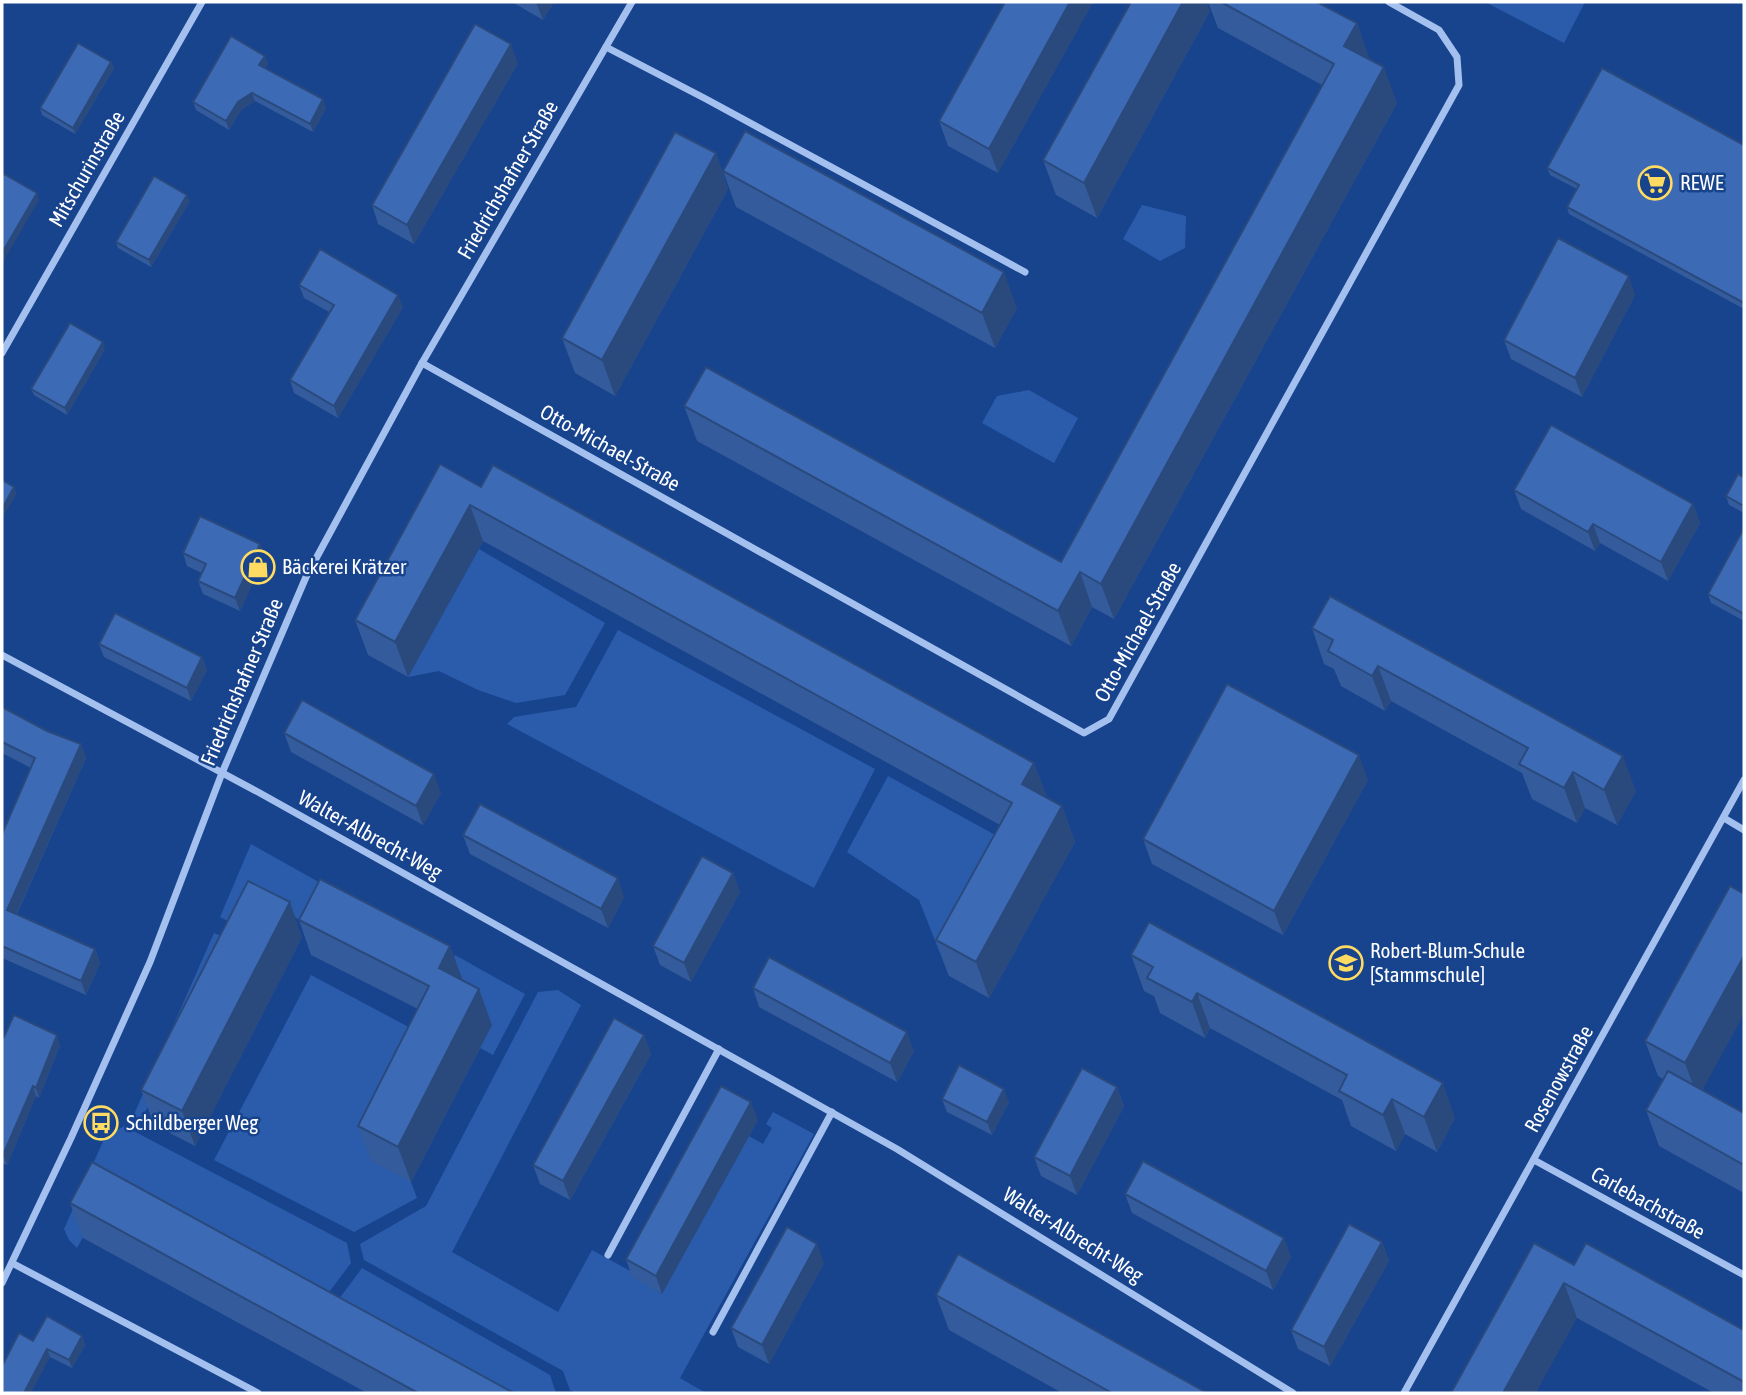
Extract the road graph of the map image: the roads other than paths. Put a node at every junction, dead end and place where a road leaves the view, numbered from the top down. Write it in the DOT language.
graph roads {
  1 [pos="202,2"];
  2 [pos="632,2"];
  3 [pos="1390,2"];
  4 [pos="606,47"];
  5 [pos="1025,272"];
  6 [pos="2,353"];
  7 [pos="422,363"];
  8 [pos="2,654"];
  9 [pos="222,773"];
  10 [pos="1744,780"];
  11 [pos="1724,818"];
  12 [pos="1744,830"];
  13 [pos="719,1049"];
  14 [pos="832,1112"];
  15 [pos="1534,1160"];
  16 [pos="608,1255"];
  17 [pos="12,1263"];
  18 [pos="1744,1275"];
  19 [pos="2,1283"];
  20 [pos="713,1332"];
  21 [pos="258,1393"];
  22 [pos="1293,1393"];
  23 [pos="1404,1393"];
  1 -- 6 [label="street, Mitschurinstraße"];
  2 -- 4 [label="street, Friedrichshafner Straße"];
  3 -- 7 [label="street, Otto-Michael-Straße"];
  4 -- 5 [label="street"];
  4 -- 7 [label="street, Friedrichshafner Straße"];
  7 -- 9 [label="street, Friedrichshafner Straße"];
  8 -- 9 [label="street, Walter-Albrecht-Weg"];
  9 -- 13 [label="street, Walter-Albrecht-Weg"];
  9 -- 17 [label="street, Friedrichshafner Straße"];
  10 -- 11 [label="street, Rosenowstraße"];
  11 -- 12 [label="street"];
  11 -- 15 [label="street, Rosenowstraße"];
  13 -- 14 [label="street, Walter-Albrecht-Weg"];
  13 -- 16 [label="street"];
  14 -- 20 [label="street"];
  14 -- 22 [label="street, Walter-Albrecht-Weg"];
  15 -- 18 [label="street, Carlebachstraße"];
  15 -- 23 [label="street, Rosenowstraße"];
  17 -- 19 [label="street, Friedrichshafner Straße"];
  17 -- 21 [label="street"];
}
